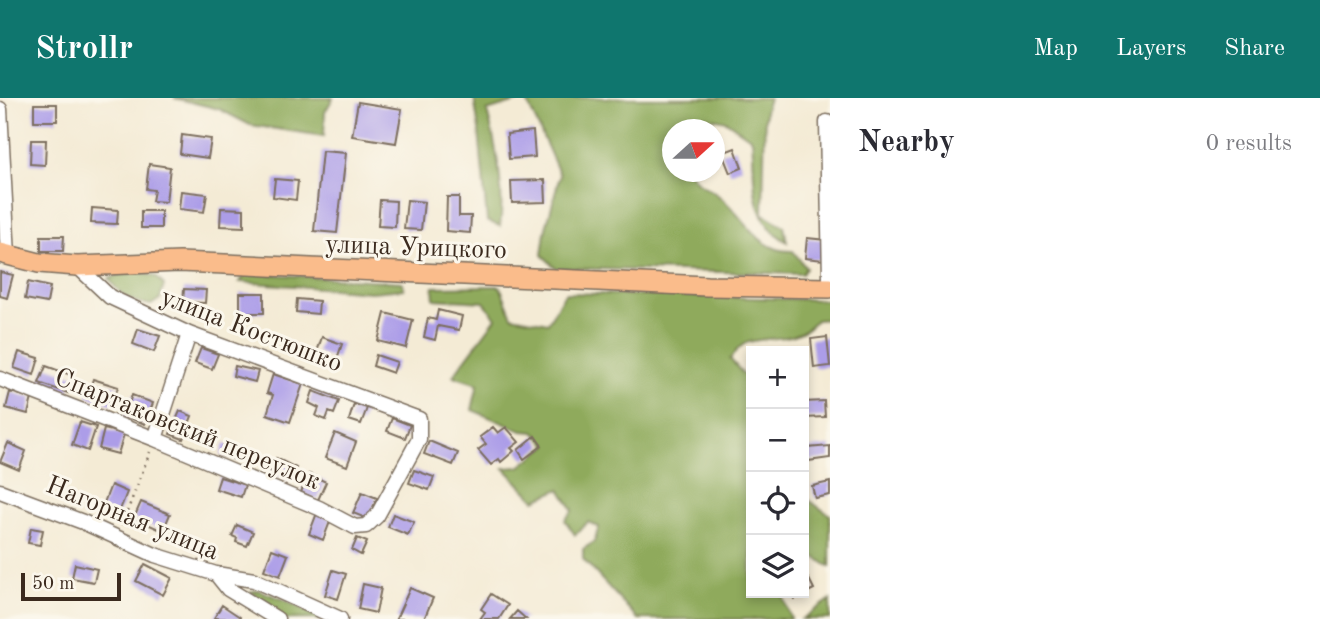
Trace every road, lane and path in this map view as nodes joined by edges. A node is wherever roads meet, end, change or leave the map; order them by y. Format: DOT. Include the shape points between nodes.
graph roads {
  1 [pos="0,109"];
  2 [pos="827,122"];
  3 [pos="4,255"];
  4 [pos="77,266"];
  5 [pos="830,278"];
  6 [pos="830,288"];
  7 [pos="189,334"];
  8 [pos="0,379"];
  9 [pos="155,439"];
  10 [pos="0,491"];
  11 [pos="355,527"];
  12 [pos="117,538"];
  13 [pos="216,574"];
  14 [pos="277,619"];
  15 [pos="340,619"];
  1 -- 3 [label="street"];
  2 -- 5 [label="street"];
  3 -- 4 [label="main road, улица Урицкого"];
  4 -- 6 [label="main road, улица Урицкого" via="180,262"];
  4 -- 7 [label="street, улица Костюшко" via="110,297"];
  7 -- 9 [label="street"];
  7 -- 11 [label="street, улица Костюшко" via="419,419 419,439 377,516 366,526"];
  8 -- 9 [label="street, Спартаковский переулок"];
  9 -- 11 [label="street, Спартаковский переулок"];
  9 -- 12 [label="path"];
  10 -- 12 [label="street, Нагорная улица"];
  12 -- 13 [label="street, Нагорная улица"];
  13 -- 14 [label="street, Нагорная улица" via="228,589"];
  13 -- 15 [label="street" via="254,580"];
}
